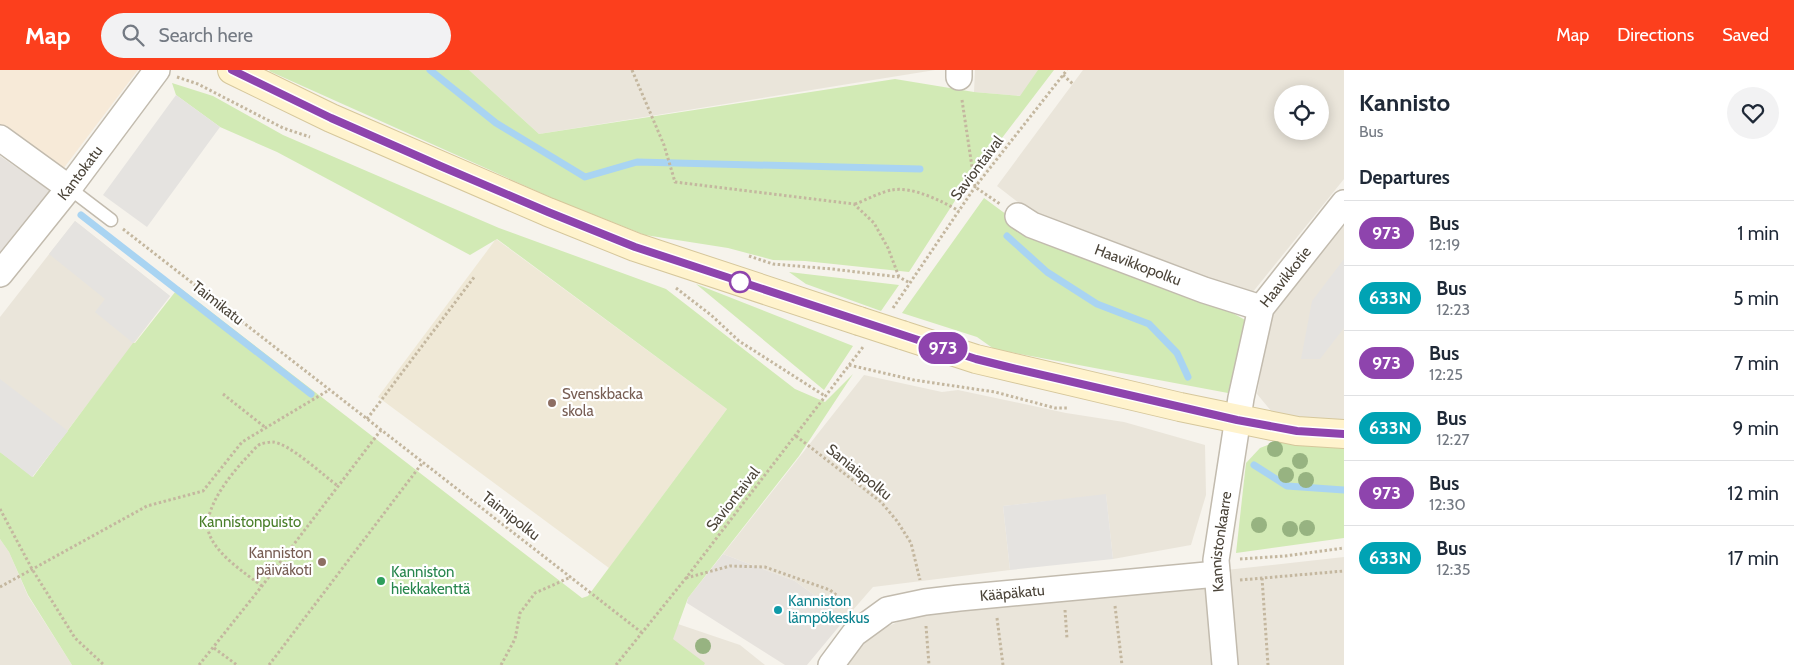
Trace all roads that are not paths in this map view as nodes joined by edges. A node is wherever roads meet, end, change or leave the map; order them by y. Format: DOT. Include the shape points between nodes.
graph roads {
  1 [pos="157,70"];
  2 [pos="232,70"];
  3 [pos="0,138"];
  4 [pos="69,188"];
  5 [pos="1344,203"];
  6 [pos="1018,216"];
  7 [pos="111,220"];
  8 [pos="0,274"];
  9 [pos="1261,308"];
  10 [pos="1237,420"];
  11 [pos="1344,434"];
  12 [pos="1217,579"];
  13 [pos="831,665"];
  14 [pos="1225,665"];
  1 -- 4 [label="street, Kantokatu"];
  2 -- 10 [label="street, bridge" via="331,118 548,212 862,333 902,335 976,359"];
  3 -- 4 [label="street"];
  4 -- 7 [label="lane"];
  4 -- 8 [label="street, Kantokatu"];
  5 -- 9 [label="street, Haavikkotie"];
  6 -- 9 [label="street, Haavikkopolku" via="1032,225 1204,290"];
  9 -- 10 [label="street, Haavikkotie"];
  10 -- 11 [label="street" via="1297,431"];
  10 -- 12 [label="street, Kannistonkaarre" via="1216,560"];
  12 -- 13 [label="street, Kääpäkatu" via="1114,583 925,602 887,610 854,634"];
  12 -- 14 [label="street, Kannistonkaarre"];
}
